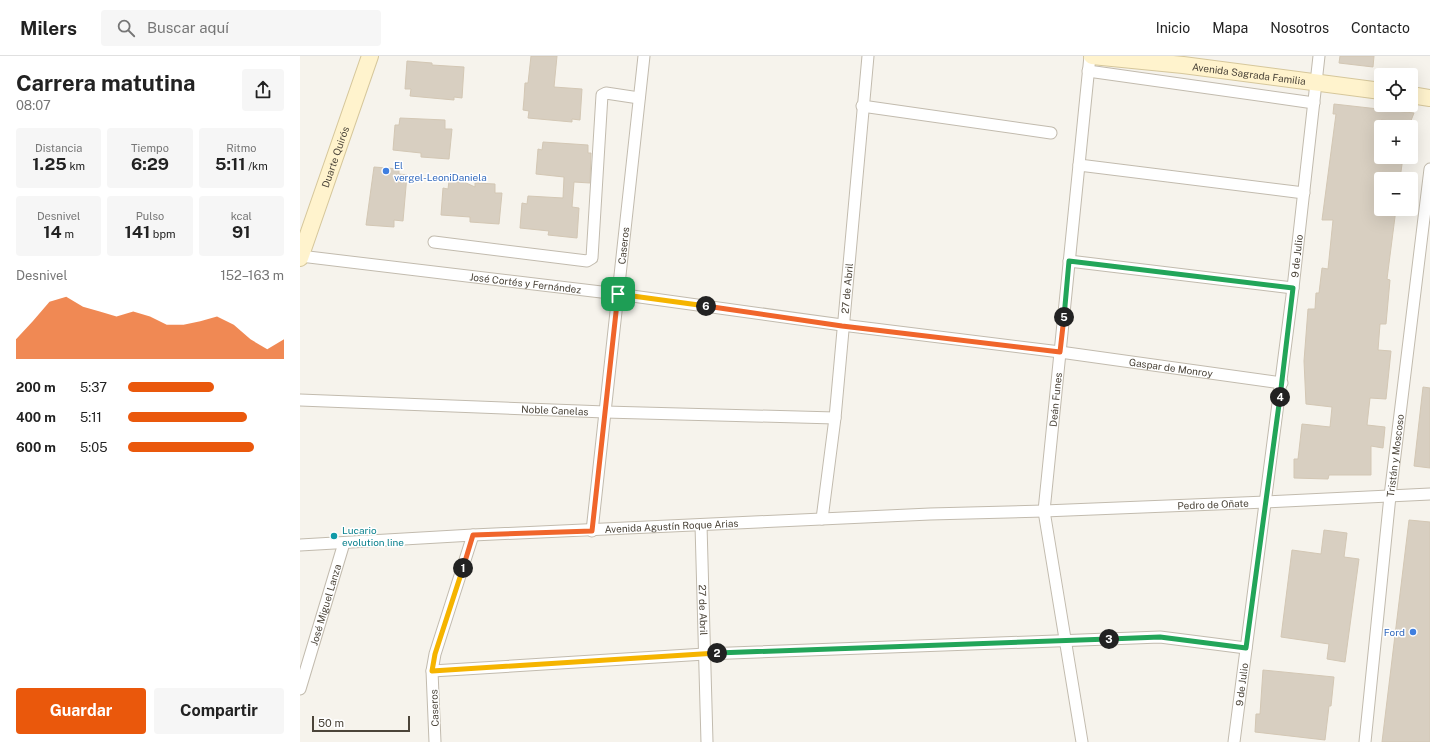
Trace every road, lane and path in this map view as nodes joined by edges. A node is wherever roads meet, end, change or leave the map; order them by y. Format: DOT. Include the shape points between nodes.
graph roads {
  1 [pos="370,56"];
  2 [pos="644,56"];
  3 [pos="868,56"];
  4 [pos="1319,56"];
  5 [pos="1090,61"];
  6 [pos="1317,83"];
  7 [pos="1374,90"];
  8 [pos="1418,96"];
  9 [pos="639,98"];
  10 [pos="1430,98"];
  11 [pos="1314,103"];
  12 [pos="862,106"];
  13 [pos="1051,132"];
  14 [pos="1079,165"];
  15 [pos="1430,169"];
  16 [pos="1304,193"];
  17 [pos="434,242"];
  18 [pos="300,257"];
  19 [pos="1069,261"];
  20 [pos="1293,288"];
  21 [pos="618,294"];
  22 [pos="842,326"];
  23 [pos="1060,352"];
  24 [pos="1282,383"];
  25 [pos="300,400"];
  26 [pos="605,412"];
  27 [pos="834,418"];
  28 [pos="1430,494"];
  29 [pos="1390,496"];
  30 [pos="1266,502"];
  31 [pos="1044,511"];
  32 [pos="822,519"];
  33 [pos="701,525"];
  34 [pos="592,531"];
  35 [pos="473,535"];
  36 [pos="344,543"];
  37 [pos="300,545"];
  38 [pos="1066,640"];
  39 [pos="1246,648"];
  40 [pos="705,654"];
  41 [pos="432,671"];
  42 [pos="300,690"];
  43 [pos="435,742"];
  44 [pos="707,742"];
  45 [pos="1082,742"];
  46 [pos="1234,742"];
  47 [pos="1365,742"];
  1 -- 18 [label="main road, Duarte Quirós"];
  2 -- 9 [label="street, Caseros"];
  3 -- 12 [label="street, 27 de Abril"];
  4 -- 6 [label="street, 9 de Julio"];
  5 -- 6 [label="main road, Avenida Sagrada Familia" via="1184,65"];
  5 -- 11 [label="street"];
  5 -- 14 [label="street, Deán Funes"];
  6 -- 7 [label="main road, Avenida Sagrada Familia"];
  6 -- 11 [label="street, 9 de Julio"];
  8 -- 10 [label="main road"];
  9 -- 17 [label="street" via="606,93 602,95 592,258 587,261"];
  9 -- 21 [label="street, Caseros"];
  11 -- 16 [label="street, 9 de Julio"];
  12 -- 13 [label="street"];
  12 -- 22 [label="street, 27 de Abril"];
  14 -- 16 [label="street"];
  14 -- 19 [label="street, Deán Funes"];
  15 -- 29 [label="street, Tristán y Moscoso"];
  16 -- 20 [label="street, 9 de Julio"];
  18 -- 21 [label="street, José Cortés y Fernández"];
  19 -- 20 [label="street"];
  19 -- 23 [label="street, Deán Funes"];
  20 -- 24 [label="street, 9 de Julio"];
  21 -- 22 [label="street, José Cortés y Fernández"];
  21 -- 26 [label="street, Caseros"];
  22 -- 23 [label="street, José Cortés y Fernández"];
  22 -- 27 [label="street, 27 de Abril"];
  23 -- 24 [label="street, Gaspar de Monroy"];
  23 -- 31 [label="street, Deán Funes"];
  24 -- 30 [label="street, 9 de Julio"];
  25 -- 26 [label="street, Noble Canelas"];
  26 -- 27 [label="street, Noble Canelas"];
  26 -- 34 [label="street, Caseros"];
  27 -- 32 [label="street, 27 de Abril"];
  28 -- 29 [label="street, Pedro de Oñate"];
  29 -- 30 [label="street, Pedro de Oñate"];
  29 -- 47 [label="street, Tristán y Moscoso"];
  30 -- 31 [label="street, Pedro de Oñate"];
  30 -- 39 [label="street, 9 de Julio"];
  31 -- 32 [label="street, Avenida Agustín Roque Arias"];
  31 -- 38 [label="street, Deán Funes"];
  32 -- 33 [label="street, Avenida Agustín Roque Arias"];
  33 -- 34 [label="street, Avenida Agustín Roque Arias"];
  33 -- 40 [label="street, 27 de Abril"];
  34 -- 35 [label="street, Avenida Agustín Roque Arias"];
  35 -- 36 [label="street, Avenida Agustín Roque Arias"];
  35 -- 41 [label="street, Caseros" via="435,654"];
  36 -- 37 [label="street, Avenida Agustín Roque Arias"];
  36 -- 42 [label="street, José Miguel Lanza"];
  38 -- 39 [label="street" via="1160,637"];
  38 -- 40 [label="street"];
  38 -- 45 [label="street, Deán Funes"];
  39 -- 46 [label="street, 9 de Julio"];
  40 -- 41 [label="street"];
  40 -- 44 [label="street, 27 de Abril"];
  41 -- 43 [label="street, Caseros"];
}
